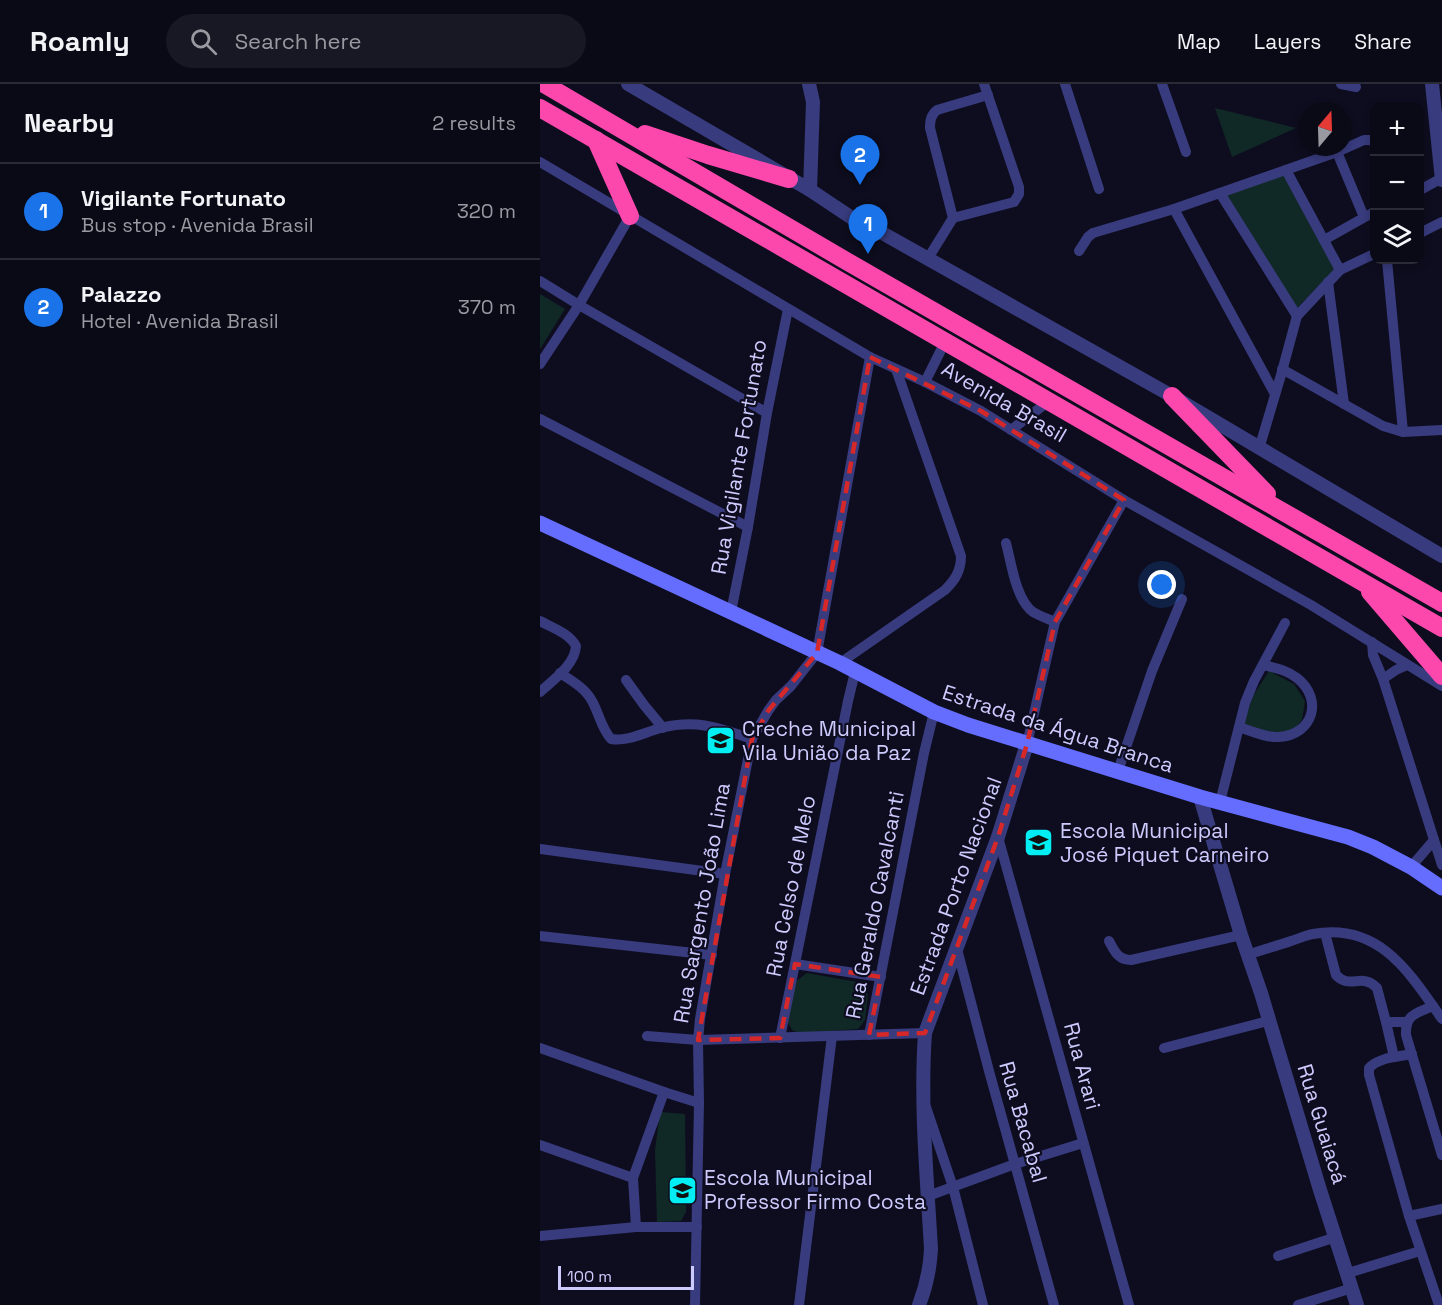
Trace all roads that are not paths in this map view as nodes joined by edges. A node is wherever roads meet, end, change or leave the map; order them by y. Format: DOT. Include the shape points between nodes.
graph roads {
  1 [pos="544,84"];
  2 [pos="628,84"];
  3 [pos="1065,84"];
  4 [pos="1162,84"];
  5 [pos="1341,84"];
  6 [pos="1432,84"];
  7 [pos="813,85"];
  8 [pos="1356,87"];
  9 [pos="986,89"];
  10 [pos="540,108"];
  11 [pos="596,114"];
  12 [pos="596,140"];
  13 [pos="1370,141"];
  14 [pos="1352,145"];
  15 [pos="1186,152"];
  16 [pos="811,154"];
  17 [pos="1326,156"];
  18 [pos="1339,156"];
  19 [pos="540,162"];
  20 [pos="1286,170"];
  21 [pos="789,179"];
  22 [pos="1442,179"];
  23 [pos="1424,188"];
  24 [pos="1100,189"];
  25 [pos="810,190"];
  26 [pos="1220,193"];
  27 [pos="1174,209"];
  28 [pos="1370,214"];
  29 [pos="630,216"];
  30 [pos="1364,217"];
  31 [pos="953,218"];
  32 [pos="1442,222"];
  33 [pos="1424,231"];
  34 [pos="1324,240"];
  35 [pos="1079,251"];
  36 [pos="1370,256"];
  37 [pos="927,260"];
  38 [pos="1387,264"];
  39 [pos="1340,270"];
  40 [pos="540,281"];
  41 [pos="1328,282"];
  42 [pos="579,305"];
  43 [pos="788,309"];
  44 [pos="1297,316"];
  45 [pos="945,342"];
  46 [pos="870,357"];
  47 [pos="540,364"];
  48 [pos="896,369"];
  49 [pos="1282,369"];
  50 [pos="925,381"];
  51 [pos="1275,394"];
  52 [pos="1172,396"];
  53 [pos="1049,401"];
  54 [pos="1344,404"];
  55 [pos="767,413"];
  56 [pos="540,419"];
  57 [pos="1011,430"];
  58 [pos="1442,430"];
  59 [pos="1403,432"];
  60 [pos="1259,448"];
  61 [pos="1124,500"];
  62 [pos="1283,511"];
  63 [pos="540,522"];
  64 [pos="748,527"];
  65 [pos="1006,543"];
  66 [pos="1442,556"];
  67 [pos="1360,582"];
  68 [pos="1182,599"];
  69 [pos="1442,603"];
  70 [pos="731,612"];
  71 [pos="540,621"];
  72 [pos="1055,622"];
  73 [pos="1285,623"];
  74 [pos="1442,628"];
  75 [pos="1372,642"];
  76 [pos="818,653"];
  77 [pos="840,663"];
  78 [pos="1263,665"];
  79 [pos="1407,665"];
  80 [pos="855,672"];
  81 [pos="560,673"];
  82 [pos="1442,676"];
  83 [pos="1383,679"];
  84 [pos="626,680"];
  85 [pos="1442,687"];
  86 [pos="541,689"];
  87 [pos="934,712"];
  88 [pos="1239,727"];
  89 [pos="663,728"];
  90 [pos="752,740"];
  91 [pos="1027,744"];
  92 [pos="1118,771"];
  93 [pos="1200,797"];
  94 [pos="1220,802"];
  95 [pos="999,837"];
  96 [pos="1434,840"];
  97 [pos="540,849"];
  98 [pos="1442,865"];
  99 [pos="1411,867"];
  100 [pos="725,874"];
  101 [pos="1442,888"];
  102 [pos="1325,933"];
  103 [pos="1241,935"];
  104 [pos="540,936"];
  105 [pos="1109,941"];
  106 [pos="957,949"];
  107 [pos="712,955"];
  108 [pos="1247,955"];
  109 [pos="795,964"];
  110 [pos="881,977"];
  111 [pos="1433,1006"];
  112 [pos="1442,1019"];
  113 [pos="1268,1021"];
  114 [pos="1386,1022"];
  115 [pos="1407,1022"];
  116 [pos="925,1033"];
  117 [pos="869,1035"];
  118 [pos="647,1036"];
  119 [pos="832,1036"];
  120 [pos="780,1038"];
  121 [pos="698,1040"];
  122 [pos="540,1048"];
  123 [pos="1164,1048"];
  124 [pos="1412,1054"];
  125 [pos="1394,1057"];
  126 [pos="664,1092"];
  127 [pos="922,1095"];
  128 [pos="699,1103"];
  129 [pos="1083,1143"];
  130 [pos="540,1145"];
  131 [pos="561,1153"];
  132 [pos="540,1155"];
  133 [pos="1442,1155"];
  134 [pos="1015,1164"];
  135 [pos="633,1178"];
  136 [pos="953,1187"];
  137 [pos="928,1196"];
  138 [pos="1442,1209"];
  139 [pos="1409,1216"];
  140 [pos="636,1227"];
  141 [pos="697,1227"];
  142 [pos="540,1236"];
  143 [pos="1336,1237"];
  144 [pos="1420,1251"];
  145 [pos="1278,1256"];
  146 [pos="1348,1273"];
  147 [pos="1352,1288"];
  148 [pos="695,1305"];
  149 [pos="799,1305"];
  150 [pos="919,1305"];
  151 [pos="982,1305"];
  152 [pos="1054,1305"];
  153 [pos="1129,1305"];
  154 [pos="1298,1305"];
  155 [pos="1358,1305"];
  156 [pos="1439,1305"];
  1 -- 11 [label="highway, Avenida Brasil"];
  2 -- 21 [label="street"];
  3 -- 24 [label="street"];
  4 -- 15 [label="street"];
  5 -- 8 [label="street"];
  6 -- 22 [label="street"];
  7 -- 16 [label="street"];
  9 -- 31 [label="street" via="937,110 930,121"];
  9 -- 31 [label="street" via="1019,194 1014,202"];
  10 -- 12 [label="highway, Avenida Brasil"];
  11 -- 21 [label="highway" via="648,135"];
  11 -- 62 [label="highway, Avenida Brasil"];
  12 -- 29 [label="highway"];
  12 -- 45 [label="highway, Avenida Brasil"];
  13 -- 14 [label="street"];
  16 -- 21 [label="street"];
  16 -- 25 [label="street"];
  17 -- 20 [label="street"];
  18 -- 30 [label="street"];
  19 -- 29 [label="street, Avenida Brasil"];
  20 -- 26 [label="street"];
  20 -- 34 [label="street"];
  21 -- 25 [label="street"];
  22 -- 23 [label="street"];
  25 -- 37 [label="street"];
  26 -- 27 [label="street"];
  26 -- 44 [label="street"];
  27 -- 35 [label="street" via="1093,233"];
  27 -- 51 [label="street"];
  28 -- 30 [label="street"];
  29 -- 42 [label="street"];
  29 -- 43 [label="street, Avenida Brasil"];
  30 -- 34 [label="street"];
  31 -- 37 [label="street"];
  32 -- 33 [label="street"];
  34 -- 39 [label="street"];
  36 -- 39 [label="street"];
  37 -- 52 [label="street"];
  38 -- 59 [label="street"];
  39 -- 41 [label="street"];
  40 -- 42 [label="street"];
  41 -- 44 [label="street"];
  41 -- 54 [label="street"];
  42 -- 47 [label="street"];
  42 -- 55 [label="street"];
  43 -- 46 [label="street, Avenida Brasil"];
  43 -- 55 [label="street, Rua Vigilante Fortunato"];
  44 -- 49 [label="street"];
  45 -- 50 [label="street"];
  45 -- 53 [label="highway, Avenida Brasil"];
  46 -- 48 [label="street, Avenida Brasil"];
  46 -- 76 [label="street"];
  48 -- 50 [label="street, Avenida Brasil"];
  48 -- 77 [label="street" via="961,556 961,566 945,590"];
  49 -- 51 [label="street"];
  49 -- 54 [label="street"];
  50 -- 57 [label="street, Avenida Brasil"];
  51 -- 60 [label="street"];
  52 -- 60 [label="street"];
  52 -- 62 [label="highway"];
  53 -- 57 [label="street"];
  53 -- 67 [label="highway, Avenida Brasil"];
  54 -- 59 [label="street" via="1383,426"];
  55 -- 64 [label="street, Rua Vigilante Fortunato"];
  56 -- 64 [label="street"];
  57 -- 61 [label="street, Avenida Brasil"];
  58 -- 59 [label="street"];
  60 -- 66 [label="street"];
  61 -- 72 [label="street, Estrada Porto Nacional"];
  61 -- 75 [label="street, Avenida Brasil"];
  62 -- 69 [label="highway, Avenida Brasil"];
  63 -- 70 [label="main road, Estrada da Água Branca"];
  64 -- 70 [label="street, Rua Vigilante Fortunato"];
  65 -- 72 [label="street" via="1025,603 1033,612"];
  67 -- 74 [label="highway, Avenida Brasil"];
  67 -- 82 [label="highway"];
  68 -- 92 [label="street" via="1152,670"];
  70 -- 76 [label="main road, Estrada da Água Branca"];
  71 -- 81 [label="street" via="564,633 576,646 572,659"];
  72 -- 91 [label="street, Estrada Porto Nacional"];
  73 -- 78 [label="street"];
  75 -- 79 [label="street, Avenida Brasil"];
  75 -- 83 [label="street"];
  76 -- 77 [label="main road, Estrada da Água Branca"];
  76 -- 90 [label="street, Rua Sargento João Lima" via="776,700"];
  77 -- 80 [label="main road, Estrada da Água Branca"];
  78 -- 88 [label="street" via="1245,703"];
  78 -- 88 [label="street" via="1287,671 1298,679 1308,689 1312,713 1300,731 1289,736 1276,738"];
  79 -- 83 [label="street"];
  79 -- 85 [label="street, Avenida Brasil"];
  80 -- 87 [label="main road, Estrada da Água Branca"];
  80 -- 109 [label="street, Rua Celso de Melo"];
  81 -- 86 [label="street"];
  81 -- 89 [label="street" via="586,691 611,739"];
  83 -- 96 [label="street"];
  84 -- 89 [label="street"];
  87 -- 91 [label="main road, Estrada da Água Branca"];
  87 -- 110 [label="street, Rua Geraldo Cavalcanti"];
  88 -- 94 [label="street"];
  89 -- 90 [label="street" via="702,724"];
  90 -- 100 [label="street, Rua Sargento João Lima"];
  91 -- 92 [label="main road, Estrada da Água Branca"];
  91 -- 95 [label="street, Estrada Porto Nacional"];
  92 -- 93 [label="main road, Estrada da Água Branca"];
  93 -- 94 [label="main road, Estrada da Água Branca"];
  93 -- 103 [label="street, Rua Guaiacá"];
  94 -- 99 [label="main road, Estrada da Água Branca" via="1348,837"];
  95 -- 106 [label="street, Estrada Porto Nacional"];
  95 -- 129 [label="street, Rua Arari"];
  96 -- 98 [label="street"];
  96 -- 99 [label="street"];
  97 -- 100 [label="street"];
  99 -- 101 [label="main road, Estrada da Água Branca"];
  100 -- 107 [label="street, Rua Sargento João Lima"];
  102 -- 108 [label="street"];
  102 -- 111 [label="street" via="1353,935 1386,950"];
  102 -- 114 [label="street" via="1336,975 1347,982 1364,980 1373,984"];
  103 -- 105 [label="street" via="1131,960 1117,956"];
  103 -- 108 [label="street, Rua Guaiacá"];
  104 -- 107 [label="street"];
  106 -- 116 [label="street, Estrada Porto Nacional"];
  106 -- 134 [label="street, Rua Bacabal"];
  107 -- 121 [label="street, Rua Sargento João Lima"];
  108 -- 113 [label="street, Rua Guaiacá"];
  109 -- 110 [label="street"];
  109 -- 120 [label="street, Rua Celso de Melo"];
  110 -- 117 [label="street, Rua Geraldo Cavalcanti"];
  111 -- 112 [label="street"];
  111 -- 115 [label="street"];
  113 -- 123 [label="street"];
  113 -- 143 [label="street, Rua Guaiacá"];
  114 -- 115 [label="street"];
  114 -- 125 [label="street"];
  115 -- 124 [label="street"];
  116 -- 117 [label="street"];
  116 -- 127 [label="street, Estrada Porto Nacional"];
  117 -- 119 [label="street"];
  118 -- 121 [label="street"];
  119 -- 120 [label="street"];
  119 -- 149 [label="street"];
  120 -- 121 [label="street"];
  121 -- 128 [label="street, Rua Sargento João Lima"];
  122 -- 126 [label="street"];
  124 -- 125 [label="street"];
  124 -- 133 [label="street"];
  125 -- 139 [label="street" via="1373,1064 1369,1068 1370,1081"];
  126 -- 128 [label="street"];
  126 -- 135 [label="street"];
  127 -- 136 [label="street"];
  127 -- 137 [label="street, Estrada Porto Nacional"];
  128 -- 141 [label="street, Rua Sargento João Lima"];
  129 -- 134 [label="street"];
  129 -- 153 [label="street, Rua Arari"];
  130 -- 131 [label="street"];
  131 -- 132 [label="street"];
  131 -- 135 [label="street"];
  134 -- 136 [label="street"];
  134 -- 152 [label="street, Rua Bacabal"];
  135 -- 140 [label="street"];
  136 -- 137 [label="street"];
  136 -- 151 [label="street"];
  137 -- 150 [label="street, Estrada Porto Nacional" via="930,1267"];
  138 -- 139 [label="street"];
  139 -- 144 [label="street"];
  140 -- 141 [label="street"];
  140 -- 142 [label="street"];
  141 -- 148 [label="street, Rua Sargento João Lima"];
  143 -- 145 [label="street"];
  143 -- 146 [label="street, Rua Guaiacá"];
  144 -- 146 [label="street"];
  144 -- 156 [label="street"];
  146 -- 147 [label="street, Rua Guaiacá"];
  147 -- 154 [label="street"];
  147 -- 155 [label="street, Rua Guaiacá"];
}
